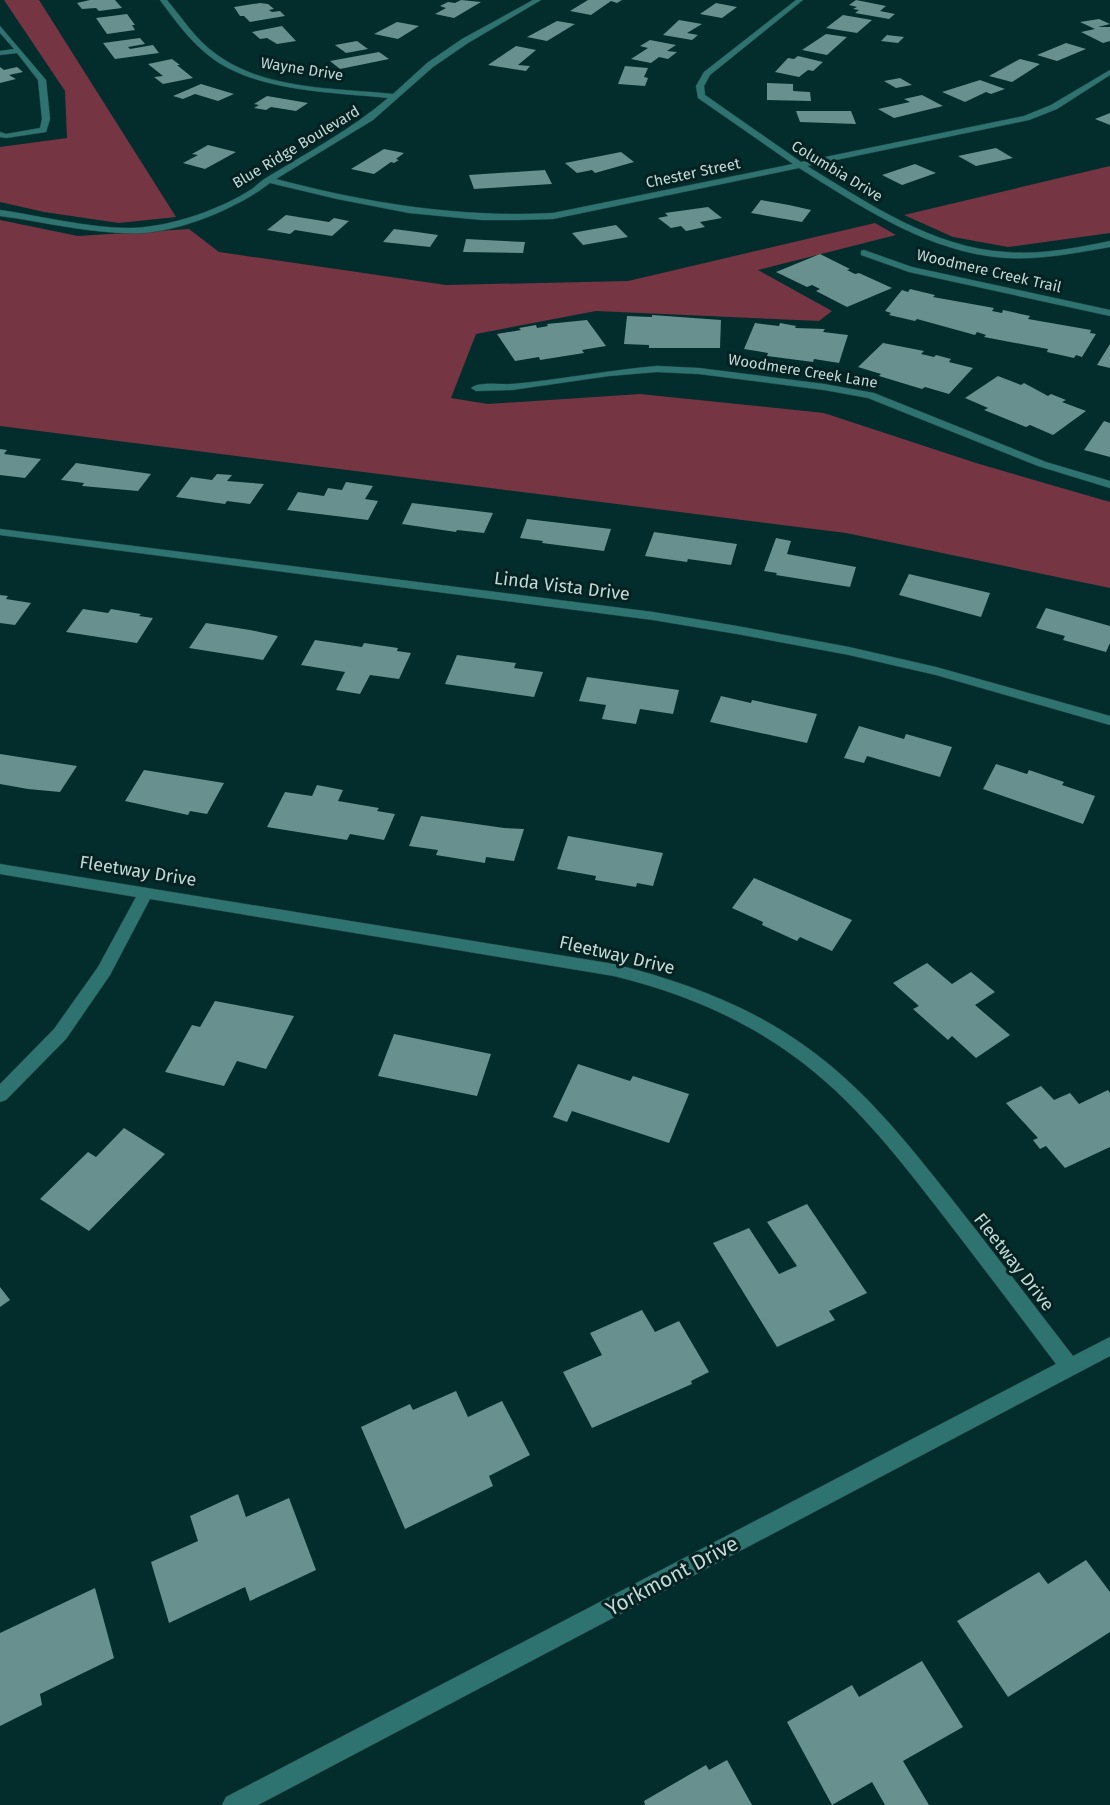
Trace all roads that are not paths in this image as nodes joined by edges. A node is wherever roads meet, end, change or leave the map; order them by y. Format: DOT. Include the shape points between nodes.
graph roads {
  1 [pos="163,0"];
  2 [pos="538,0"];
  3 [pos="800,0"];
  4 [pos="0,28"];
  5 [pos="19,51"];
  6 [pos="0,53"];
  7 [pos="1110,72"];
  8 [pos="394,96"];
  9 [pos="0,134"];
  10 [pos="800,165"];
  11 [pos="268,180"];
  12 [pos="0,213"];
  13 [pos="1110,244"];
  14 [pos="864,252"];
  15 [pos="1110,314"];
  16 [pos="476,388"];
  17 [pos="1110,485"];
  18 [pos="0,532"];
  19 [pos="1110,722"];
  20 [pos="0,869"];
  21 [pos="146,892"];
  22 [pos="0,1095"];
  23 [pos="1110,1346"];
  24 [pos="1070,1367"];
  25 [pos="234,1805"];
  1 -- 8 [label="street, Wayne Drive" via="212,56 236,71 272,81"];
  2 -- 8 [label="street, Blue Ridge Boulevard" via="465,41"];
  3 -- 10 [label="street, Columbia Drive" via="706,74 700,86 702,96 732,120"];
  4 -- 5 [label="street"];
  5 -- 6 [label="street"];
  5 -- 9 [label="street" via="42,80 46,119 43,130"];
  7 -- 10 [label="street, Chester Street" via="1054,107 1026,118"];
  8 -- 11 [label="street, Blue Ridge Boulevard" via="370,118"];
  10 -- 11 [label="street, Chester Street" via="553,216 514,219 470,218 320,194"];
  10 -- 13 [label="street, Columbia Drive" via="884,215 951,246 993,254 1027,255"];
  11 -- 12 [label="street, Blue Ridge Boulevard" via="213,211 173,225 143,230 109,230"];
  14 -- 15 [label="street, Woodmere Creek Trail" via="909,269"];
  16 -- 17 [label="street, Woodmere Creek Lane" via="657,369 824,387 870,395 1042,464"];
  18 -- 19 [label="street, Linda Vista Drive" via="729,628 890,660 1037,698"];
  20 -- 21 [label="street, Fleetway Drive"];
  21 -- 22 [label="street" via="104,971 60,1034"];
  21 -- 24 [label="street, Fleetway Drive" via="614,970 650,978 727,1007 806,1056 851,1093 898,1144"];
  23 -- 24 [label="street, Yorkmont Drive"];
  24 -- 25 [label="street, Yorkmont Drive"];
}
